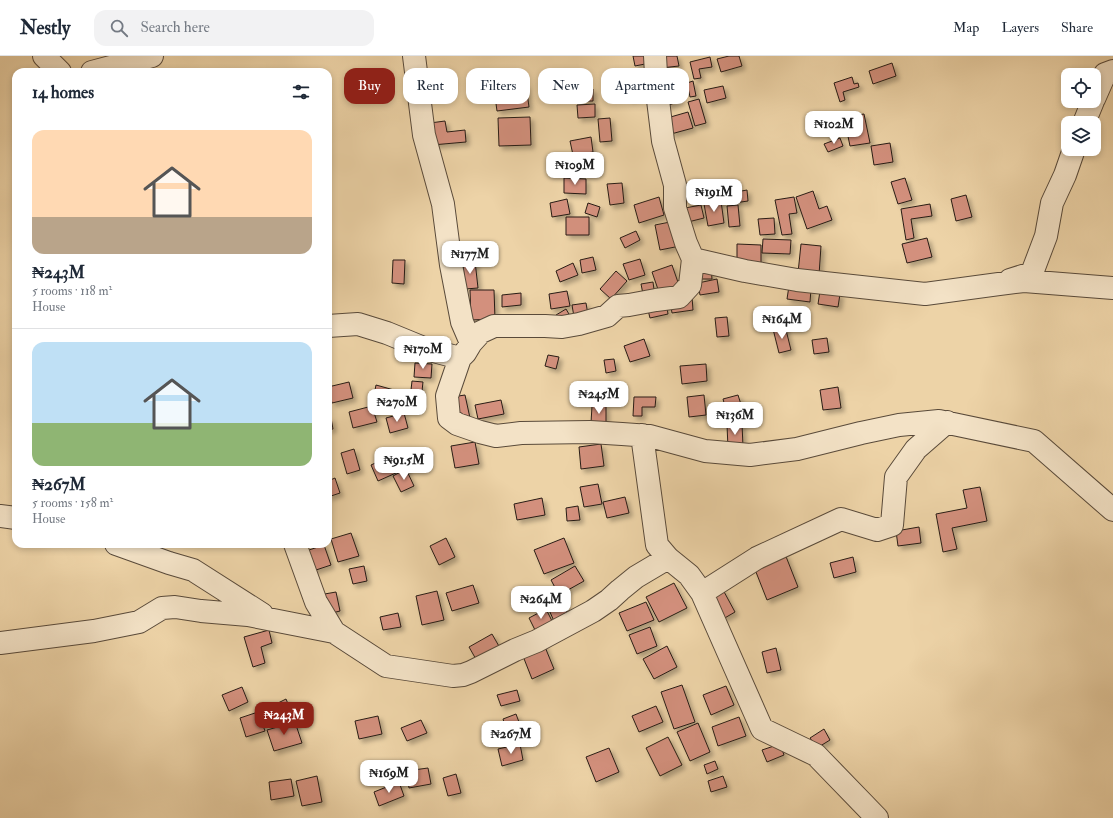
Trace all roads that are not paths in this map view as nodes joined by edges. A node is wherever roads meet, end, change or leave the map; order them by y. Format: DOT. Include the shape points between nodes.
graph roads {
  1 [pos="44,56"];
  2 [pos="152,56"];
  3 [pos="414,56"];
  4 [pos="655,56"];
  5 [pos="56,68"];
  6 [pos="107,68"];
  7 [pos="1113,71"];
  8 [pos="1101,83"];
  9 [pos="1072,156"];
  10 [pos="694,259"];
  11 [pos="999,284"];
  12 [pos="1113,288"];
  13 [pos="332,326"];
  14 [pos="466,350"];
  15 [pos="947,422"];
  16 [pos="642,436"];
  17 [pos="1113,510"];
  18 [pos="0,516"];
  19 [pos="12,518"];
  20 [pos="127,548"];
  21 [pos="296,548"];
  22 [pos="668,558"];
  23 [pos="702,593"];
  24 [pos="272,620"];
  25 [pos="334,632"];
  26 [pos="0,643"];
  27 [pos="877,818"];
  1 -- 5 [label="street"];
  2 -- 6 [label="street"];
  3 -- 14 [label="street" via="424,135 442,204"];
  4 -- 10 [label="street" via="663,141 675,186 675,208"];
  7 -- 8 [label="street" via="1105,74"];
  9 -- 11 [label="street" via="1052,203 1046,236 1032,273"];
  10 -- 11 [label="street" via="797,280 925,294"];
  10 -- 14 [label="street" via="690,285 679,297 618,306 607,316 562,327 494,326 480,332"];
  11 -- 12 [label="street" via="1024,281"];
  13 -- 14 [label="street" via="358,324 426,349"];
  14 -- 16 [label="street" via="447,396 448,418 457,424 496,436 590,432"];
  15 -- 16 [label="street" via="909,423 797,450 750,455 705,451"];
  15 -- 17 [label="street" via="1034,441"];
  15 -- 23 [label="street" via="916,449 896,477 892,525 877,530 841,519 758,558"];
  16 -- 22 [label="street" via="657,545"];
  18 -- 19 [label="street"];
  20 -- 24 [label="street" via="193,570"];
  21 -- 25 [label="street" via="316,602"];
  22 -- 23 [label="street" via="689,575"];
  22 -- 25 [label="street" via="636,577 593,610 537,641 463,675 453,676 386,666"];
  23 -- 27 [label="street" via="762,729 816,755"];
  24 -- 25 [label="street"];
  24 -- 26 [label="street" via="175,607 162,608 138,622 94,631"];
}
